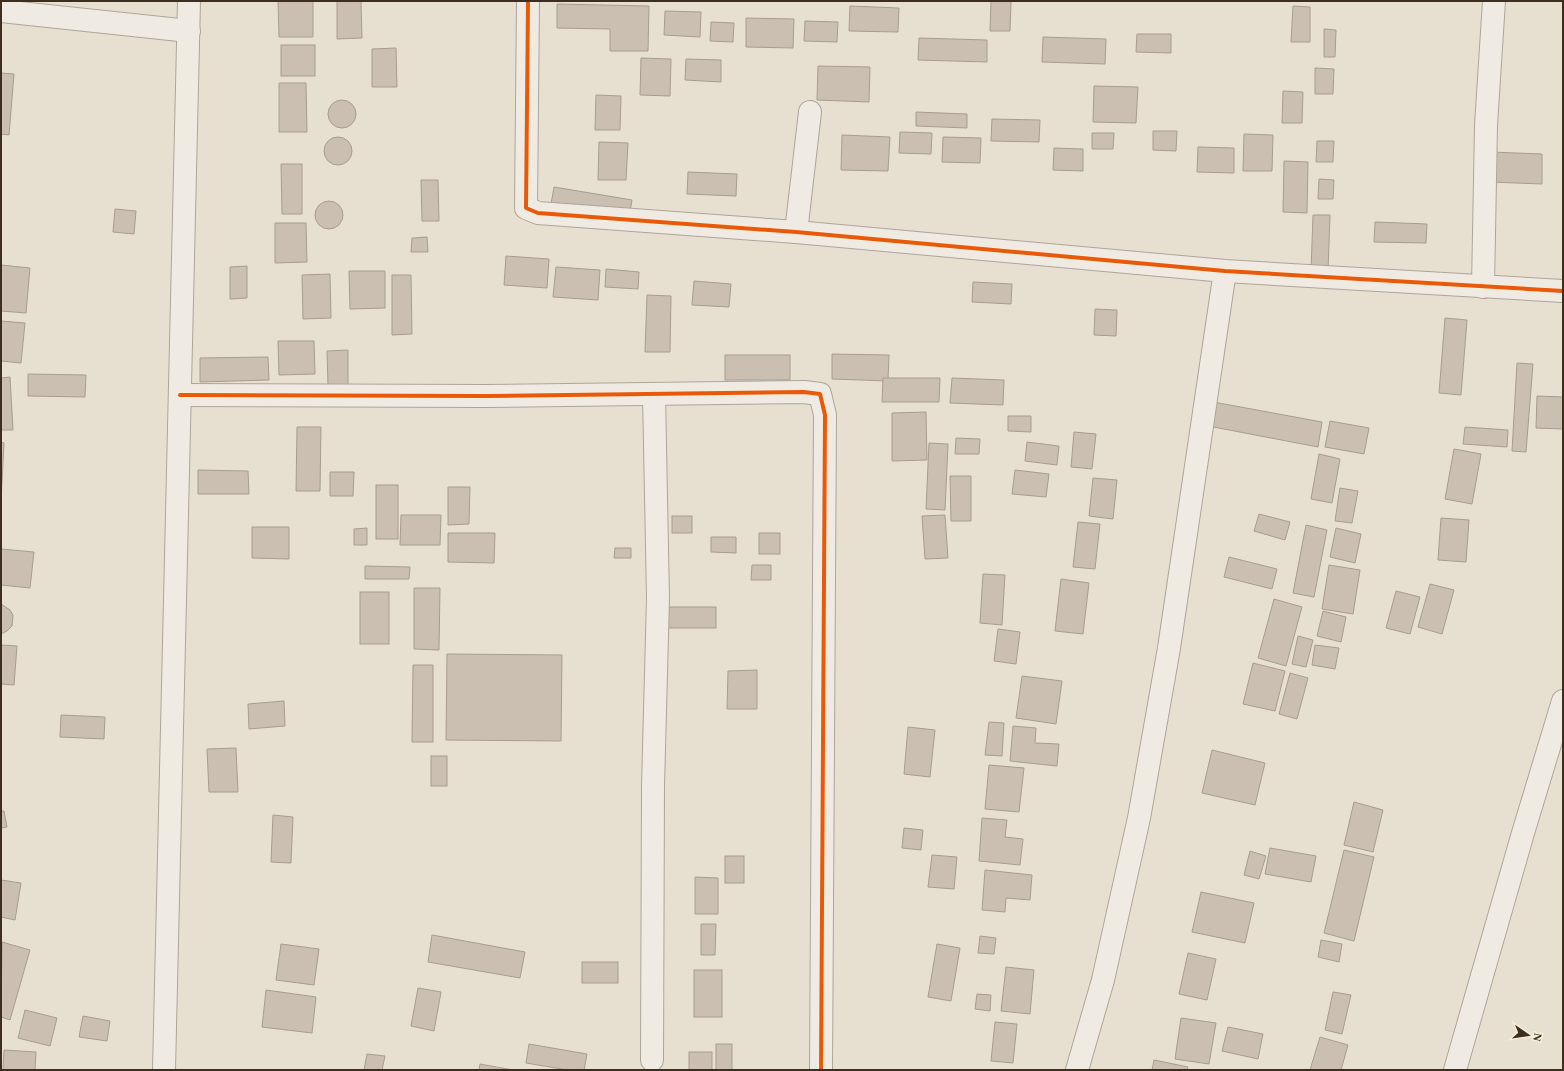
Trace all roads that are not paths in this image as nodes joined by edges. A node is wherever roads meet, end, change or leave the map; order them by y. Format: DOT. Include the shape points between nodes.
graph roads {
  1 [pos="189,1"];
  2 [pos="528,1"];
  3 [pos="1494,1"];
  4 [pos="1,11"];
  5 [pos="189,31"];
  6 [pos="810,112"];
  7 [pos="796,232"];
  8 [pos="1225,271"];
  9 [pos="1483,287"];
  10 [pos="1563,291"];
  11 [pos="654,394"];
  12 [pos="180,395"];
  13 [pos="1563,701"];
  14 [pos="652,1060"];
  15 [pos="164,1070"];
  16 [pos="821,1070"];
  17 [pos="1077,1070"];
  18 [pos="1455,1070"];
  1 -- 5 [label="street"];
  2 -- 7 [label="street" via="526,208 538,213"];
  3 -- 9 [label="street" via="1486,125"];
  4 -- 5 [label="street"];
  5 -- 12 [label="street"];
  6 -- 7 [label="street"];
  7 -- 8 [label="street"];
  8 -- 9 [label="street"];
  8 -- 17 [label="street" via="1169,648 1139,818 1103,980"];
  9 -- 10 [label="street"];
  11 -- 12 [label="street"];
  11 -- 14 [label="street" via="658,598 653,786"];
  11 -- 16 [label="street" via="820,394 825,415"];
  12 -- 15 [label="street"];
  13 -- 18 [label="street"];
}
